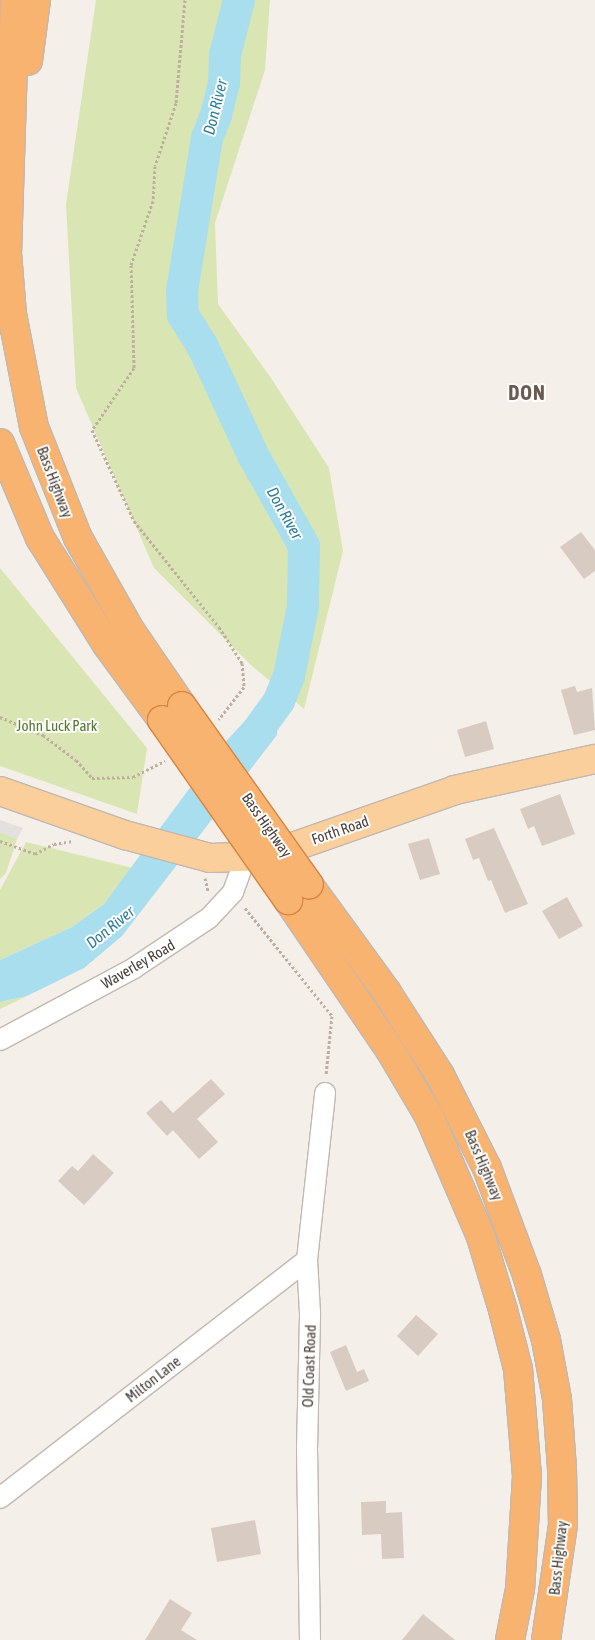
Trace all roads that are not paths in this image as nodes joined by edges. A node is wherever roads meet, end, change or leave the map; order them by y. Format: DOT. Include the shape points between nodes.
graph roads {
  1 [pos="14,0"];
  2 [pos="36,0"];
  3 [pos="8,221"];
  4 [pos="0,443"];
  5 [pos="172,713"];
  6 [pos="595,759"];
  7 [pos="0,791"];
  8 [pos="241,857"];
  9 [pos="298,893"];
  10 [pos="0,1040"];
  11 [pos="325,1093"];
  12 [pos="307,1260"];
  13 [pos="0,1498"];
  14 [pos="310,1640"];
  15 [pos="510,1640"];
  16 [pos="546,1640"];
  1 -- 3 [label="highway, Bass Highway"];
  2 -- 3 [label="highway"];
  3 -- 5 [label="highway, Bass Highway" via="12,314 28,400 45,460 78,538"];
  4 -- 5 [label="highway, Bass Highway" via="45,547 102,637"];
  5 -- 9 [label="highway, Bass Highway, bridge"];
  6 -- 8 [label="main road, Forth Road" via="455,790 267,856"];
  7 -- 8 [label="main road, Forth Road" via="125,835 210,858"];
  8 -- 10 [label="street, Waverley Road" via="242,867 232,892 210,918 134,968"];
  9 -- 15 [label="highway, Bass Highway" via="429,1116 481,1236 503,1310 518,1369 527,1476 520,1589"];
  9 -- 16 [label="highway, Bass Highway" via="386,991 440,1075 487,1168 527,1275 546,1340 557,1400 562,1468 563,1525"];
  11 -- 12 [label="street, Old Coast Road"];
  12 -- 13 [label="street, Milton Lane"];
  12 -- 14 [label="street, Old Coast Road" via="310,1313 306,1449"];
}
